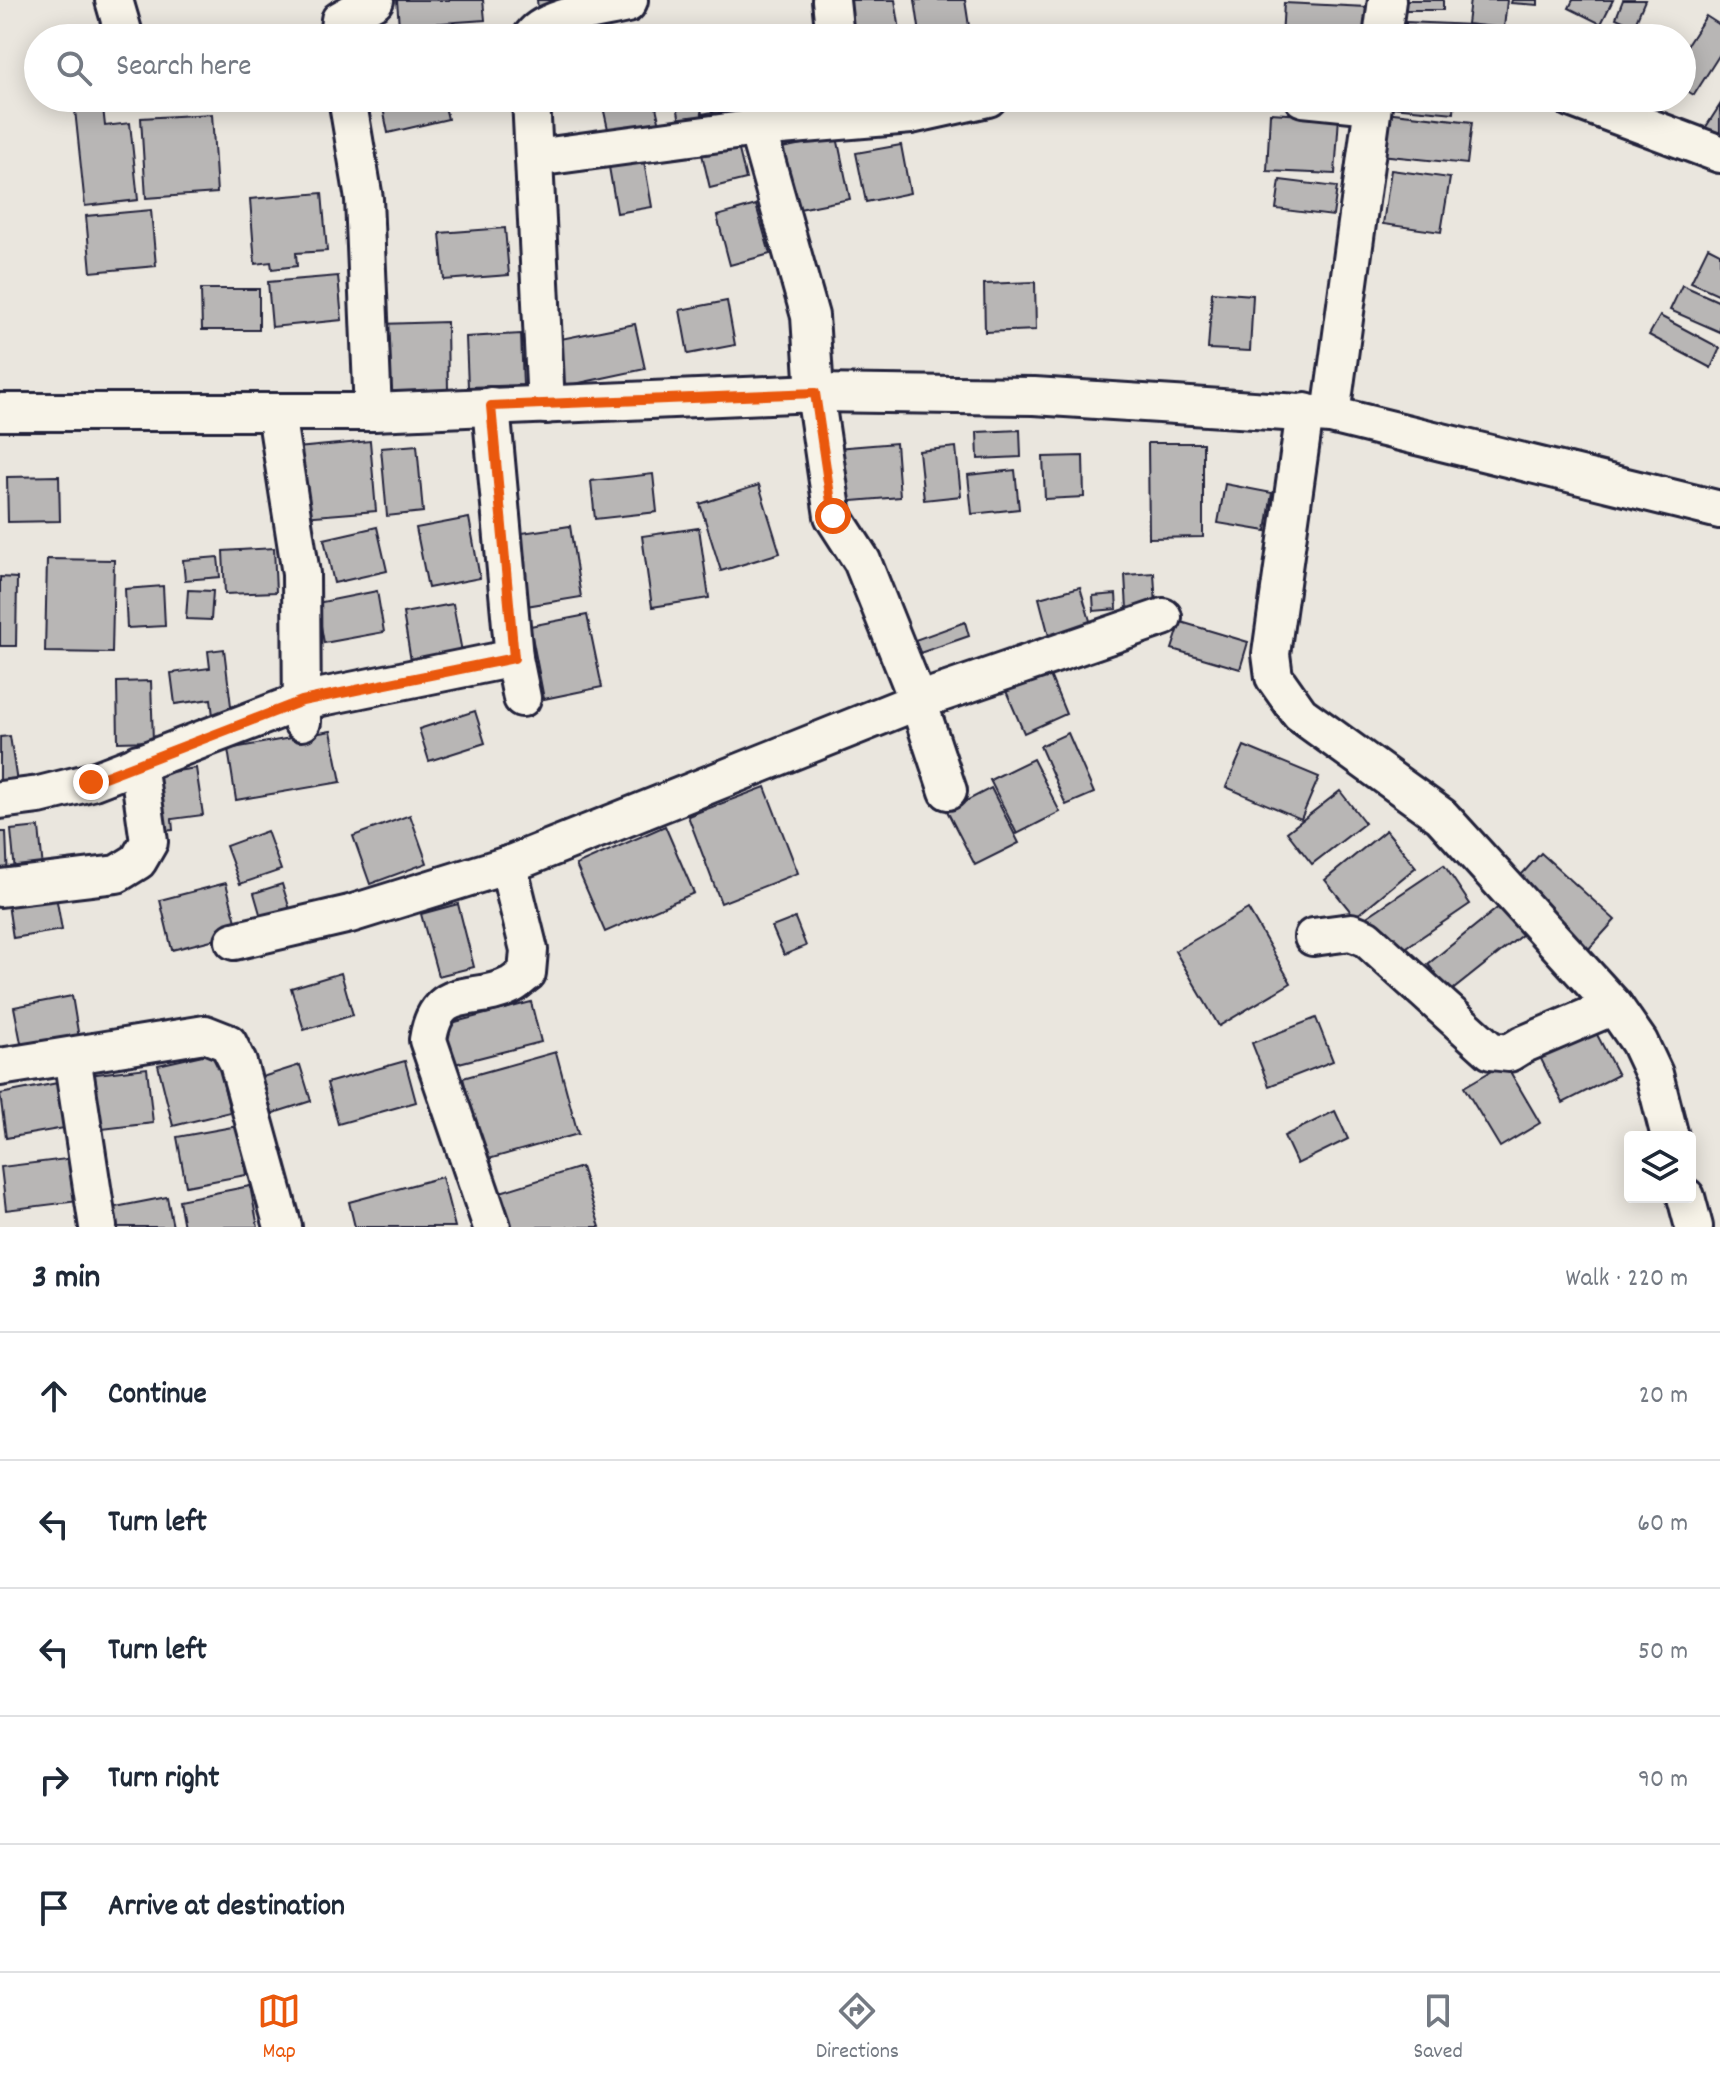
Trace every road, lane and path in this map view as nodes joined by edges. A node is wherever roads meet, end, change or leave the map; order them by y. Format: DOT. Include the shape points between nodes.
graph roads {
  1 [pos="114,0"];
  2 [pos="375,0"];
  3 [pos="629,0"];
  4 [pos="831,0"];
  5 [pos="1387,0"];
  6 [pos="121,24"];
  7 [pos="340,24"];
  8 [pos="545,24"];
  9 [pos="834,24"];
  10 [pos="1384,24"];
  11 [pos="349,112"];
  12 [pos="532,112"];
  13 [pos="829,112"];
  14 [pos="877,112"];
  15 [pos="925,112"];
  16 [pos="1371,112"];
  17 [pos="1608,112"];
  18 [pos="757,128"];
  19 [pos="1720,154"];
  20 [pos="535,158"];
  21 [pos="815,393"];
  22 [pos="546,405"];
  23 [pos="491,406"];
  24 [pos="0,412"];
  25 [pos="373,412"];
  26 [pos="276,413"];
  27 [pos="1318,414"];
  28 [pos="1720,510"];
  29 [pos="1163,617"];
  30 [pos="514,658"];
  31 [pos="522,698"];
  32 [pos="918,701"];
  33 [pos="302,712"];
  34 [pos="138,763"];
  35 [pos="948,791"];
  36 [pos="0,800"];
  37 [pos="508,865"];
  38 [pos="0,888"];
  39 [pos="1313,937"];
  40 [pos="234,941"];
  41 [pos="1614,1006"];
  42 [pos="72,1056"];
  43 [pos="0,1067"];
  44 [pos="1668,1131"];
  45 [pos="1688,1203"];
  46 [pos="98,1227"];
  47 [pos="283,1227"];
  48 [pos="492,1227"];
  49 [pos="1694,1227"];
  1 -- 6 [label="street"];
  2 -- 7 [label="street"];
  3 -- 8 [label="street"];
  4 -- 9 [label="street"];
  5 -- 10 [label="street"];
  11 -- 25 [label="street" via="364,199"];
  12 -- 20 [label="street"];
  13 -- 18 [label="street"];
  14 -- 15 [label="street"];
  16 -- 27 [label="street"];
  17 -- 19 [label="street"];
  18 -- 20 [label="street"];
  18 -- 21 [label="street" via="810,316"];
  20 -- 22 [label="street"];
  21 -- 22 [label="street"];
  21 -- 27 [label="street" via="1034,396"];
  21 -- 32 [label="street" via="833,516 862,561"];
  22 -- 23 [label="street"];
  23 -- 25 [label="street"];
  23 -- 30 [label="street"];
  24 -- 26 [label="street"];
  25 -- 26 [label="street"];
  26 -- 33 [label="street" via="301,574"];
  27 -- 28 [label="street"];
  27 -- 41 [label="street" via="1271,654 1274,677 1300,714 1441,816"];
  29 -- 32 [label="street"];
  30 -- 31 [label="street"];
  30 -- 33 [label="street"];
  32 -- 35 [label="street"];
  32 -- 37 [label="street"];
  33 -- 34 [label="street"];
  34 -- 36 [label="street" via="91,782"];
  34 -- 38 [label="street" via="149,842 138,861 117,874"];
  37 -- 40 [label="street" via="350,914"];
  37 -- 48 [label="street" via="529,950 527,973 510,986 449,1000 431,1018 428,1040"];
  39 -- 41 [label="street" via="1351,932 1366,938 1491,1051 1509,1053"];
  41 -- 44 [label="street" via="1654,1074"];
  42 -- 43 [label="street"];
  42 -- 46 [label="street"];
  42 -- 47 [label="street" via="205,1034 228,1043"];
  45 -- 49 [label="street"];
}
